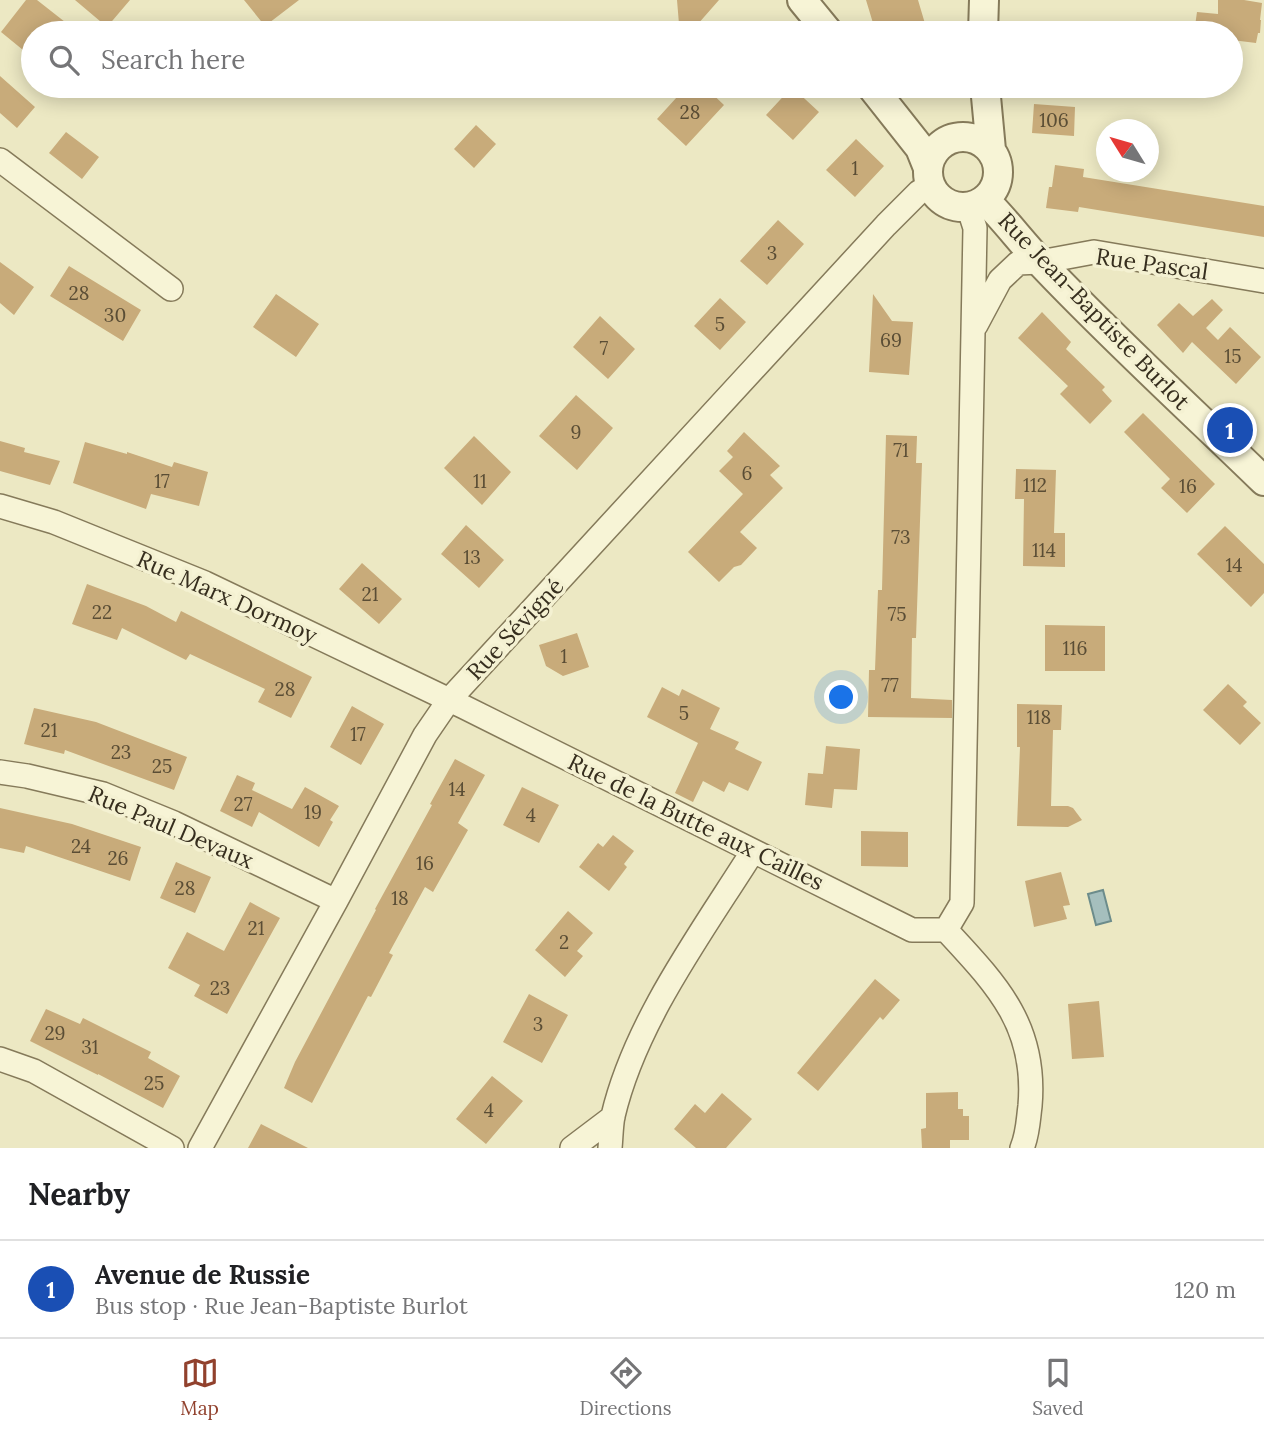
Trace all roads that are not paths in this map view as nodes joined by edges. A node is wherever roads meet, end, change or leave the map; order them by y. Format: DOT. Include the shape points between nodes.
graph roads {
  1 [pos="802,0"];
  2 [pos="984,0"];
  3 [pos="819,21"];
  4 [pos="983,21"];
  5 [pos="881,98"];
  6 [pos="973,98"];
  7 [pos="986,98"];
  8 [pos="900,121"];
  9 [pos="954,139"];
  10 [pos="990,150"];
  11 [pos="0,160"];
  12 [pos="930,177"];
  13 [pos="976,203"];
  14 [pos="1040,262"];
  15 [pos="1264,281"];
  16 [pos="171,289"];
  17 [pos="973,331"];
  18 [pos="1264,481"];
  19 [pos="0,506"];
  20 [pos="450,700"];
  21 [pos="0,772"];
  22 [pos="753,851"];
  23 [pos="336,901"];
  24 [pos="946,930"];
  25 [pos="0,1059"];
  26 [pos="612,1117"];
  27 [pos="172,1148"];
  28 [pos="200,1148"];
  29 [pos="572,1148"];
  30 [pos="610,1148"];
  31 [pos="1022,1148"];
  1 -- 3 [label="street"];
  2 -- 4 [label="street"];
  5 -- 8 [label="street"];
  6 -- 9 [label="street" via="966,127"];
  7 -- 10 [label="street"];
  8 -- 9 [label="street"];
  8 -- 12 [label="street" via="920,148"];
  9 -- 10 [label="street" via="976,140"];
  9 -- 12 [label="street" via="935,151"];
  10 -- 13 [label="street" via="998,167 996,185"];
  11 -- 16 [label="street"];
  12 -- 13 [label="street" via="942,200 959,207"];
  12 -- 20 [label="street, Rue Sévigné"];
  13 -- 14 [label="street, Rue Jean-Baptiste Burlot" via="1001,216"];
  13 -- 17 [label="street"];
  14 -- 15 [label="street, Rue Pascal" via="1094,252"];
  14 -- 17 [label="street, Rue Pascal" via="1018,262 1000,280"];
  14 -- 18 [label="street, Rue Jean-Baptiste Burlot"];
  17 -- 24 [label="street" via="962,903"];
  19 -- 20 [label="street, Rue Marx Dormoy" via="54,522 205,583"];
  20 -- 22 [label="street, Rue de la Butte aux Cailles"];
  20 -- 23 [label="street, Rue Sévigné" via="425,735"];
  21 -- 23 [label="street, Rue Paul Devaux" via="103,794"];
  22 -- 24 [label="street, Rue de la Butte aux Cailles" via="912,930"];
  22 -- 26 [label="street" via="635,1047"];
  23 -- 28 [label="street, Rue Sévigné"];
  24 -- 31 [label="street" via="986,973 1024,1037 1032,1081"];
  25 -- 27 [label="street" via="34,1071"];
  26 -- 29 [label="street"];
  26 -- 30 [label="street"];
}
